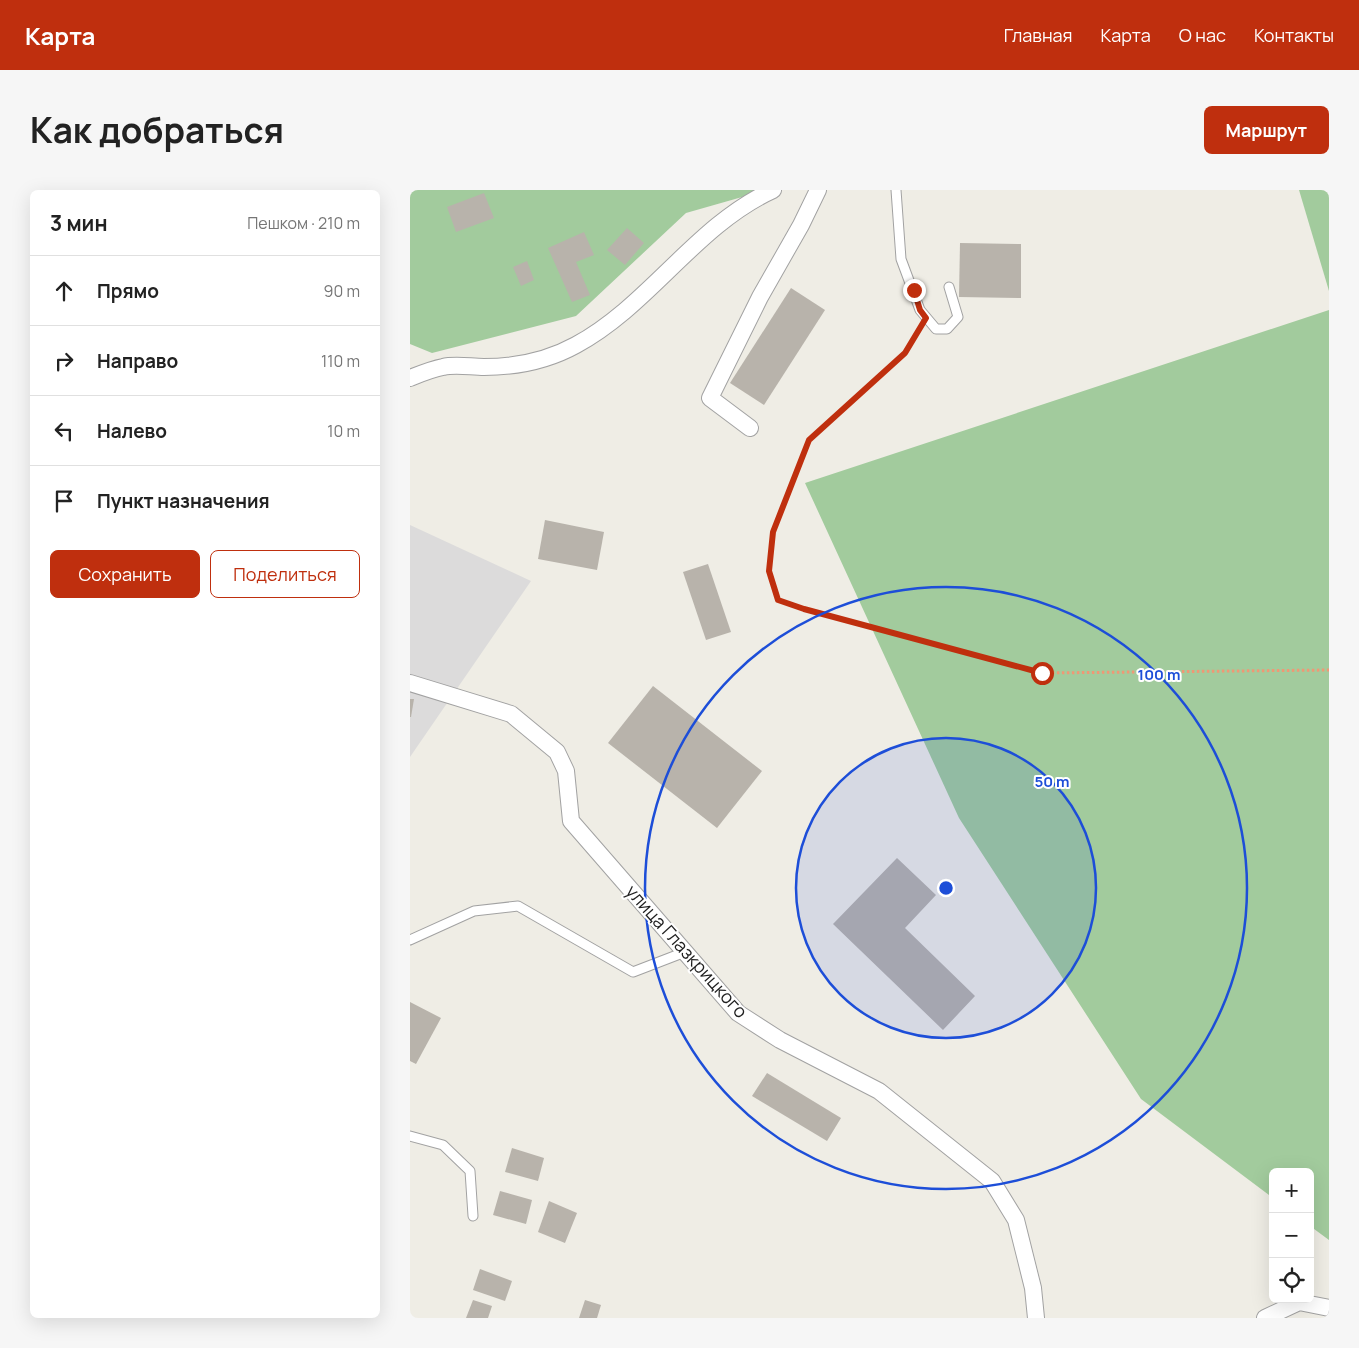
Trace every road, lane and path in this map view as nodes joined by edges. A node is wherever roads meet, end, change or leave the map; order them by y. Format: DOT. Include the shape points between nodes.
graph roads {
  1 [pos="773,190"];
  2 [pos="818,190"];
  3 [pos="896,190"];
  4 [pos="949,287"];
  5 [pos="926,318"];
  6 [pos="410,378"];
  7 [pos="750,428"];
  8 [pos="1329,670"];
  9 [pos="410,683"];
  10 [pos="410,940"];
  11 [pos="685,952"];
  12 [pos="410,1136"];
  13 [pos="473,1216"];
  14 [pos="1329,1308"];
  15 [pos="1036,1318"];
  16 [pos="1265,1318"];
  1 -- 6 [label="street" via="726,219 615,320 576,345 540,362 500,367 443,366"];
  2 -- 7 [label="street" via="710,398"];
  3 -- 5 [label="lane" via="901,259"];
  4 -- 5 [label="lane" via="958,316 947,329 936,329"];
  5 -- 8 [label="path" via="905,353 809,440 773,532 769,571 778,600 1042,673"];
  9 -- 11 [label="street, улица Глазкрицкого" via="511,714 557,752 566,772 571,821"];
  10 -- 11 [label="lane" via="474,912 518,906 633,972"];
  11 -- 15 [label="street, улица Глазкрицкого" via="738,1012 780,1040 879,1091 992,1181 1016,1220 1033,1288"];
  12 -- 13 [label="lane" via="443,1145 470,1171"];
  14 -- 16 [label="street" via="1299,1302"];
}
